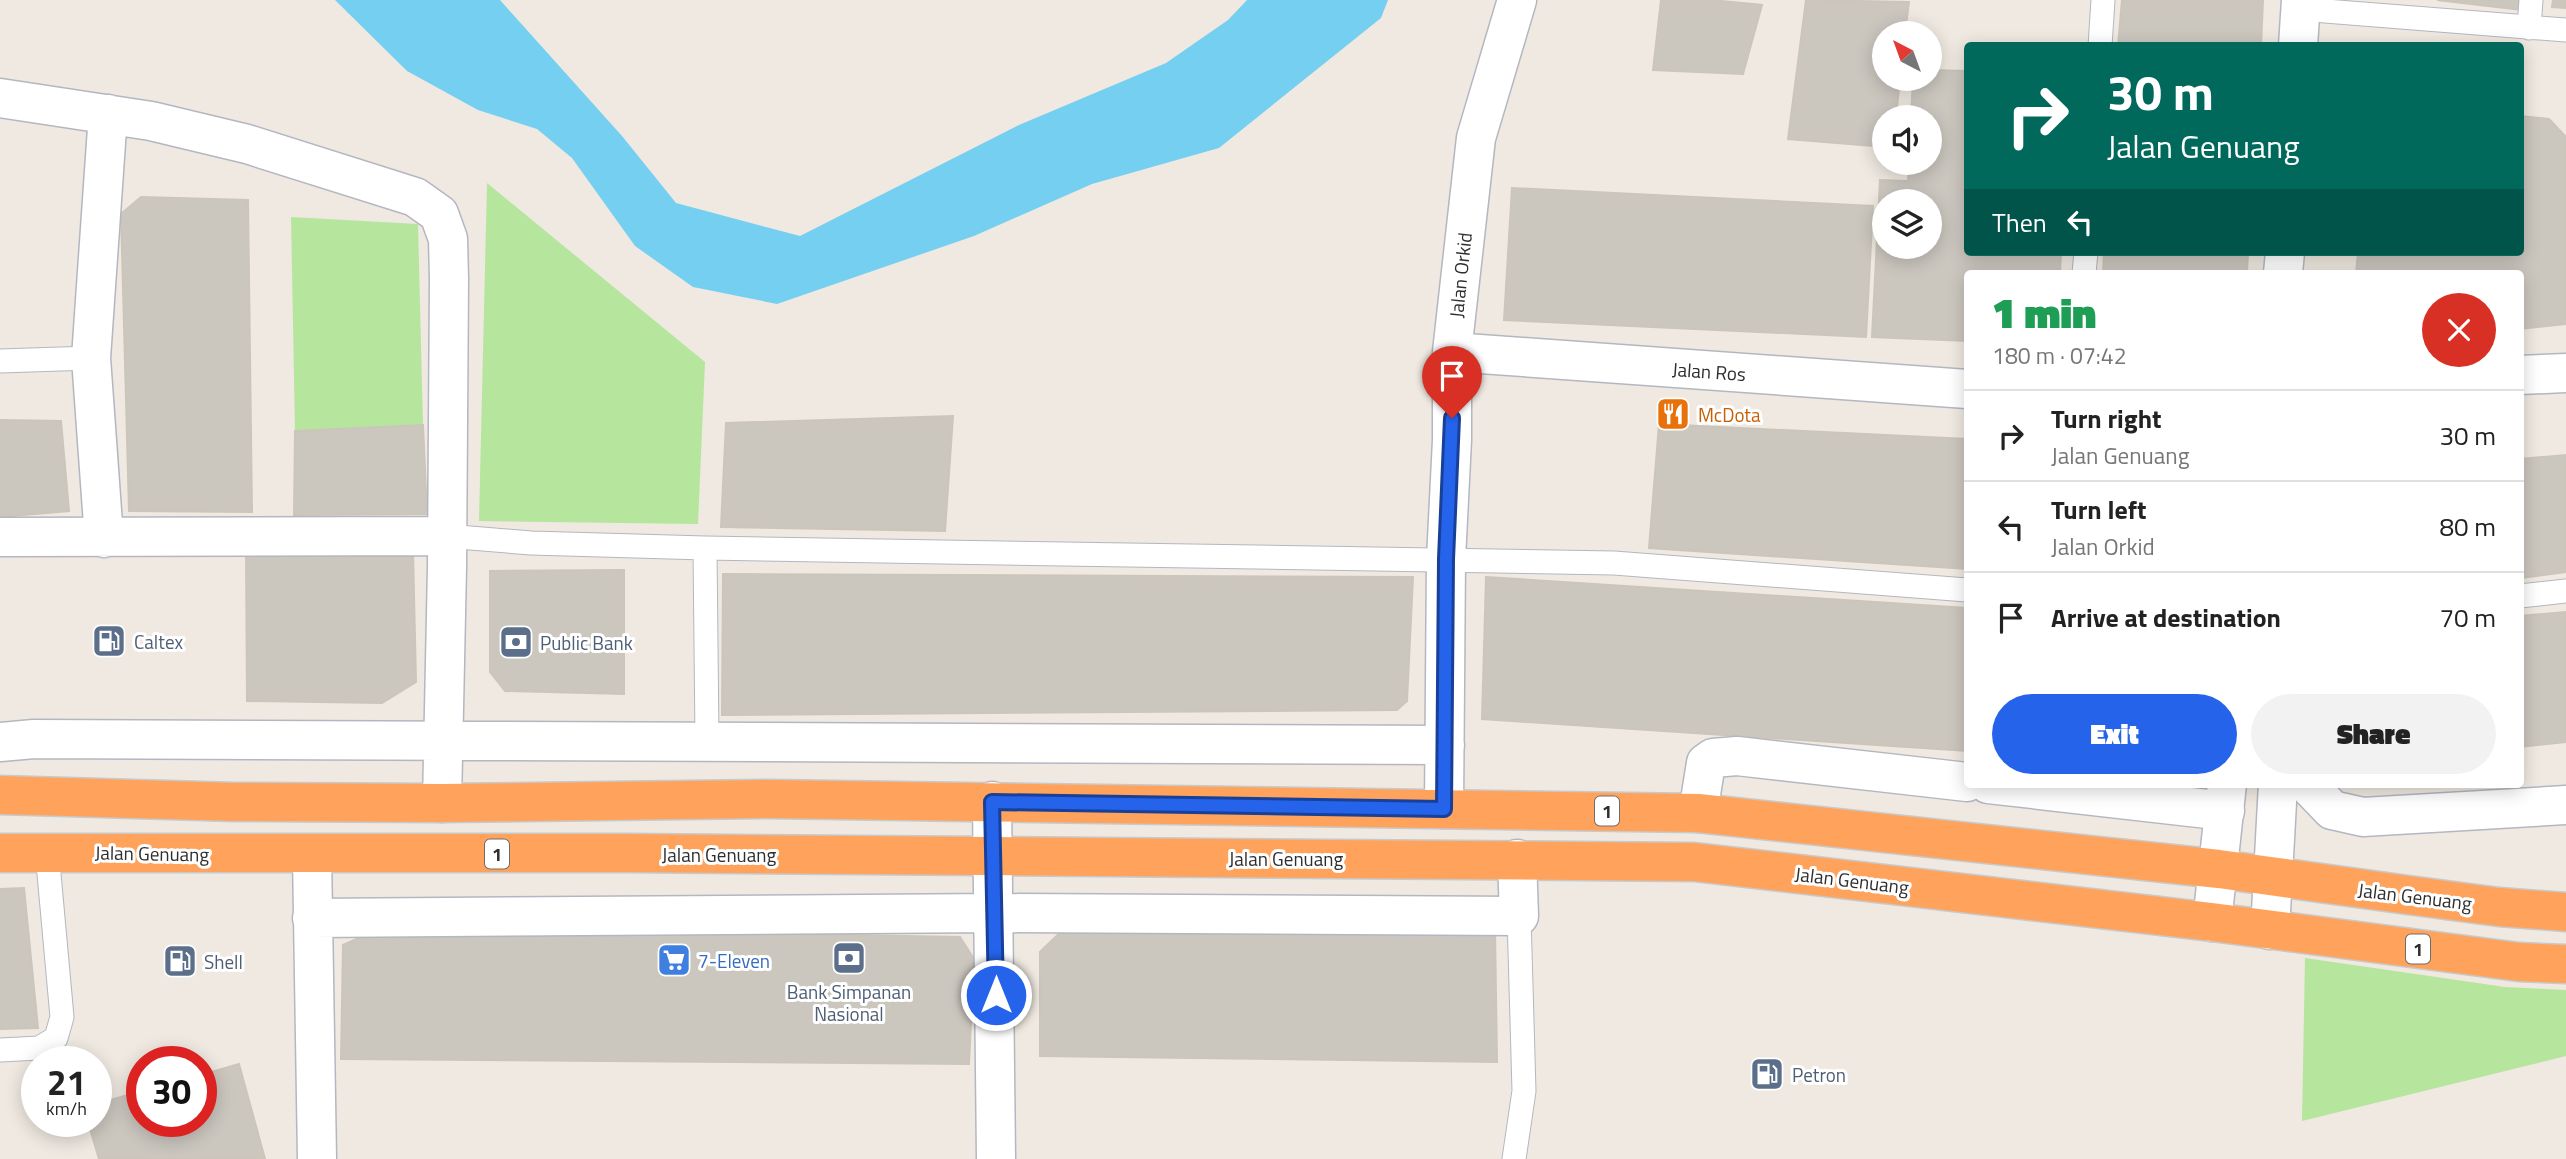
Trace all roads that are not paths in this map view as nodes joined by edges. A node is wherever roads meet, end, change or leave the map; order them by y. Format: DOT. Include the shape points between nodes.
graph roads {
  1 [pos="1517,0"];
  2 [pos="2103,0"];
  3 [pos="2531,0"];
  4 [pos="2300,18"];
  5 [pos="2529,28"];
  6 [pos="2566,30"];
  7 [pos="2100,42"];
  8 [pos="0,98"];
  9 [pos="108,114"];
  10 [pos="1452,352"];
  11 [pos="91,358"];
  12 [pos="0,361"];
  13 [pos="2566,373"];
  14 [pos="2524,375"];
  15 [pos="1964,389"];
  16 [pos="446,536"];
  17 [pos="0,537"];
  18 [pos="104,538"];
  19 [pos="705,548"];
  20 [pos="1446,559"];
  21 [pos="1964,590"];
  22 [pos="2566,591"];
  23 [pos="2524,596"];
  24 [pos="444,741"];
  25 [pos="707,741"];
  26 [pos="0,742"];
  27 [pos="1445,744"];
  28 [pos="1964,782"];
  29 [pos="2061,788"];
  30 [pos="2277,788"];
  31 [pos="2310,788"];
  32 [pos="0,795"];
  33 [pos="2226,797"];
  34 [pos="992,802"];
  35 [pos="442,803"];
  36 [pos="2566,806"];
  37 [pos="1444,809"];
  38 [pos="1698,813"];
  39 [pos="47,852"];
  40 [pos="0,853"];
  41 [pos="312,855"];
  42 [pos="994,856"];
  43 [pos="1517,859"];
  44 [pos="2219,869"];
  45 [pos="2274,878"];
  46 [pos="2566,912"];
  47 [pos="995,913"];
  48 [pos="1519,916"];
  49 [pos="312,918"];
  50 [pos="2212,922"];
  51 [pos="2270,930"];
  52 [pos="2566,964"];
  53 [pos="0,1050"];
  54 [pos="317,1159"];
  55 [pos="996,1159"];
  56 [pos="1514,1159"];
  1 -- 10 [label="street, Jalan Orkid" via="1476,138"];
  2 -- 7 [label="lane"];
  3 -- 5 [label="lane"];
  4 -- 5 [label="lane"];
  5 -- 6 [label="lane"];
  8 -- 9 [label="street"];
  9 -- 11 [label="street"];
  9 -- 16 [label="street" via="247,144 415,197 439,214 447,239 449,279"];
  10 -- 15 [label="street, Jalan Ros"];
  10 -- 20 [label="street, Jalan Orkid"];
  11 -- 12 [label="lane"];
  11 -- 18 [label="street"];
  13 -- 14 [label="street"];
  16 -- 18 [label="street"];
  16 -- 19 [label="lane"];
  16 -- 24 [label="street"];
  17 -- 18 [label="street"];
  19 -- 20 [label="lane"];
  19 -- 25 [label="lane"];
  20 -- 21 [label="lane" via="1614,563"];
  20 -- 27 [label="street, Jalan Orkid"];
  22 -- 23 [label="lane"];
  24 -- 25 [label="street"];
  24 -- 26 [label="street" via="34,738"];
  24 -- 35 [label="street"];
  25 -- 27 [label="street"];
  27 -- 37 [label="street, Jalan Orkid"];
  28 -- 38 [label="street" via="1737,756 1713,758 1706,763"];
  29 -- 33 [label="street"];
  30 -- 45 [label="street"];
  31 -- 36 [label="street" via="2332,810 2363,817"];
  32 -- 35 [label="highway, Jalan Genuang / 1"];
  33 -- 44 [label="street"];
  34 -- 35 [label="highway, Jalan Genuang / 1"];
  34 -- 37 [label="highway, Jalan Genuang / 1"];
  34 -- 42 [label="street"];
  37 -- 38 [label="highway, Jalan Genuang / 1"];
  38 -- 44 [label="highway, Jalan Genuang / 1"];
  39 -- 40 [label="highway, Jalan Genuang / 1"];
  39 -- 41 [label="highway, Jalan Genuang / 1"];
  39 -- 53 [label="lane" via="62,1017 56,1038 39,1048"];
  41 -- 42 [label="highway, Jalan Genuang / 1"];
  41 -- 49 [label="street"];
  42 -- 43 [label="highway, Jalan Genuang / 1"];
  42 -- 47 [label="street"];
  43 -- 48 [label="street"];
  43 -- 50 [label="highway, Jalan Genuang / 1" via="1694,862"];
  44 -- 45 [label="highway, Jalan Genuang / 1"];
  44 -- 50 [label="street"];
  45 -- 46 [label="highway, Jalan Genuang / 1"];
  45 -- 51 [label="street"];
  47 -- 48 [label="street"];
  47 -- 49 [label="street"];
  47 -- 55 [label="street"];
  48 -- 56 [label="lane" via="1524,1091"];
  49 -- 54 [label="street"];
  50 -- 51 [label="highway, Jalan Genuang / 1"];
  51 -- 52 [label="highway, Jalan Genuang / 1"];
}
